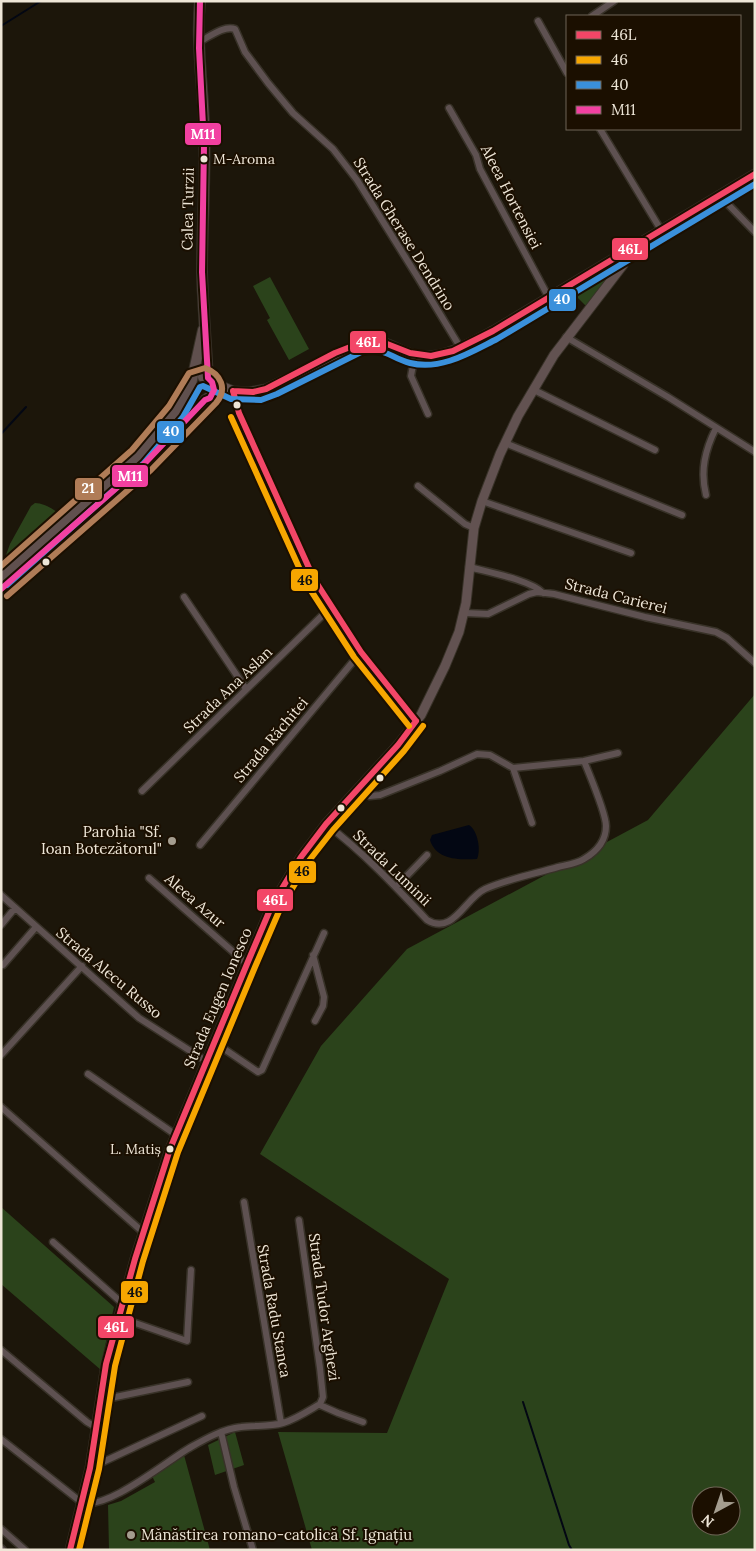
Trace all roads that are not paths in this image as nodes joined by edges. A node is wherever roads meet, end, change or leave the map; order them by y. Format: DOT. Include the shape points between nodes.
graph roads {
  1 [pos="200,1"];
  2 [pos="614,1"];
  3 [pos="593,15"];
  4 [pos="538,21"];
  5 [pos="199,42"];
  6 [pos="566,71"];
  7 [pos="449,108"];
  8 [pos="601,130"];
  9 [pos="755,174"];
  10 [pos="719,196"];
  11 [pos="661,230"];
  12 [pos="755,232"];
  13 [pos="622,253"];
  14 [pos="549,298"];
  15 [pos="204,327"];
  16 [pos="566,338"];
  17 [pos="460,347"];
  18 [pos="415,354"];
  19 [pos="210,380"];
  20 [pos="191,386"];
  21 [pos="536,390"];
  22 [pos="233,391"];
  23 [pos="208,399"];
  24 [pos="428,414"];
  25 [pos="716,428"];
  26 [pos="611,433"];
  27 [pos="504,443"];
  28 [pos="655,450"];
  29 [pos="755,452"];
  30 [pos="418,486"];
  31 [pos="706,495"];
  32 [pos="482,501"];
  33 [pos="682,515"];
  34 [pos="474,528"];
  35 [pos="631,553"];
  36 [pos="469,567"];
  37 [pos="1,578"];
  38 [pos="1,589"];
  39 [pos="543,593"];
  40 [pos="184,596"];
  41 [pos="331,607"];
  42 [pos="465,613"];
  43 [pos="361,652"];
  44 [pos="754,662"];
  45 [pos="246,689"];
  46 [pos="416,720"];
  47 [pos="618,753"];
  48 [pos="584,761"];
  49 [pos="514,768"];
  50 [pos="359,788"];
  51 [pos="142,791"];
  52 [pos="532,823"];
  53 [pos="326,824"];
  54 [pos="200,845"];
  55 [pos="427,855"];
  56 [pos="148,878"];
  57 [pos="396,887"];
  58 [pos="1,896"];
  59 [pos="15,908"];
  60 [pos="1,925"];
  61 [pos="36,927"];
  62 [pos="324,933"];
  63 [pos="313,955"];
  64 [pos="1,964"];
  65 [pos="247,964"];
  66 [pos="82,966"];
  67 [pos="315,1021"];
  68 [pos="214,1042"];
  69 [pos="1,1055"];
  70 [pos="206,1062"];
  71 [pos="88,1074"];
  72 [pos="1,1107"];
  73 [pos="176,1135"];
  74 [pos="244,1202"];
  75 [pos="299,1220"];
  76 [pos="144,1233"];
  77 [pos="53,1242"];
  78 [pos="191,1270"];
  79 [pos="122,1304"];
  80 [pos="118,1317"];
  81 [pos="1,1350"];
  82 [pos="188,1382"];
  83 [pos="101,1400"];
  84 [pos="320,1405"];
  85 [pos="202,1416"];
  86 [pos="363,1422"];
  87 [pos="281,1423"];
  88 [pos="97,1428"];
  89 [pos="221,1432"];
  90 [pos="1,1439"];
  91 [pos="90,1468"];
  92 [pos="81,1502"];
  93 [pos="1,1530"];
  94 [pos="25,1550"];
  95 [pos="70,1550"];
  96 [pos="252,1550"];
  1 -- 5 [label="main road, Calea Turzii"];
  2 -- 3 [label="street"];
  4 -- 6 [label="street"];
  5 -- 15 [label="main road, Calea Turzii" via="204,128"];
  5 -- 17 [label="street, Strada Gherase Dendrino" via="224,29 235,29 246,52 268,83 293,113 333,149 357,180"];
  7 -- 14 [label="street, Aleea Hortensiei"];
  8 -- 11 [label="street"];
  9 -- 10 [label="street"];
  10 -- 11 [label="street"];
  10 -- 12 [label="street"];
  11 -- 13 [label="street"];
  13 -- 14 [label="street"];
  13 -- 16 [label="street, Strada Eugen Ionesco" via="622,265"];
  14 -- 17 [label="street"];
  15 -- 19 [label="main road, Calea Turzii"];
  15 -- 20 [label="main road, Calea Turzii"];
  16 -- 21 [label="street, Strada Eugen Ionesco"];
  16 -- 25 [label="street"];
  17 -- 18 [label="street" via="438,355"];
  18 -- 22 [label="street" via="375,340 360,343 266,389"];
  18 -- 24 [label="street" via="411,376"];
  19 -- 20 [label="main road" via="197,378"];
  19 -- 22 [label="street"];
  19 -- 23 [label="main road, Calea Turzii" via="214,390"];
  20 -- 23 [label="main road" via="193,397"];
  20 -- 37 [label="main road, Calea Turzii" via="170,419 138,456"];
  21 -- 26 [label="street"];
  21 -- 27 [label="street, Strada Eugen Ionesco"];
  21 -- 28 [label="street"];
  22 -- 23 [label="street"];
  22 -- 41 [label="street" via="239,413 314,579"];
  23 -- 38 [label="main road" via="145,463"];
  25 -- 29 [label="street"];
  25 -- 31 [label="street" via="708,444 703,472"];
  27 -- 32 [label="street, Strada Eugen Ionesco"];
  27 -- 33 [label="street"];
  30 -- 34 [label="street"];
  32 -- 34 [label="street, Strada Eugen Ionesco"];
  32 -- 35 [label="street"];
  34 -- 36 [label="street, Strada Eugen Ionesco"];
  36 -- 39 [label="street" via="538,587"];
  36 -- 42 [label="street, Strada Eugen Ionesco"];
  39 -- 42 [label="street, Strada Carierei" via="522,597 488,614"];
  39 -- 44 [label="street, Strada Carierei" via="716,632 728,638"];
  40 -- 45 [label="street"];
  41 -- 43 [label="street"];
  41 -- 45 [label="street, Strada Ana Aslan"];
  42 -- 46 [label="street, Strada Eugen Ionesco" via="452,652"];
  43 -- 46 [label="street"];
  43 -- 54 [label="street, Strada Răchitei"];
  45 -- 51 [label="street, Strada Ana Aslan"];
  46 -- 50 [label="street, Strada Eugen Ionesco"];
  47 -- 48 [label="street"];
  48 -- 49 [label="street"];
  48 -- 57 [label="street, Strada Luminii" via="606,828 600,846 584,859 485,889 443,924 427,920"];
  49 -- 50 [label="street" via="490,755 477,754 380,795 370,796"];
  49 -- 52 [label="street"];
  50 -- 53 [label="street, Strada Eugen Ionesco"];
  53 -- 57 [label="street, Strada Luminii" via="352,844"];
  53 -- 65 [label="street, Strada Eugen Ionesco" via="274,901"];
  55 -- 57 [label="street"];
  56 -- 65 [label="street, Aleea Azur"];
  58 -- 59 [label="street, Strada Alecu Russo"];
  59 -- 60 [label="street"];
  59 -- 61 [label="street, Strada Alecu Russo"];
  61 -- 64 [label="street"];
  61 -- 66 [label="street, Strada Alecu Russo"];
  62 -- 63 [label="street"];
  63 -- 67 [label="street" via="324,997"];
  63 -- 68 [label="street" via="260,1072"];
  65 -- 68 [label="street, Strada Eugen Ionesco"];
  66 -- 69 [label="street"];
  66 -- 70 [label="street, Strada Alecu Russo" via="138,1018"];
  68 -- 70 [label="street, Strada Eugen Ionesco"];
  70 -- 73 [label="street, Strada Eugen Ionesco"];
  71 -- 73 [label="street"];
  72 -- 76 [label="street"];
  73 -- 76 [label="street, Strada Eugen Ionesco"];
  74 -- 87 [label="street, Strada Radu Stanca"];
  75 -- 84 [label="street, Strada Tudor Arghezi" via="320,1368 323,1397"];
  76 -- 79 [label="street, Strada Eugen Ionesco"];
  77 -- 79 [label="street"];
  78 -- 80 [label="street" via="187,1341"];
  79 -- 80 [label="street, Strada Eugen Ionesco"];
  80 -- 83 [label="street, Strada Eugen Ionesco"];
  81 -- 88 [label="street"];
  82 -- 83 [label="street"];
  83 -- 88 [label="street, Strada Eugen Ionesco"];
  84 -- 86 [label="street"];
  84 -- 87 [label="street"];
  85 -- 91 [label="street"];
  87 -- 89 [label="street"];
  88 -- 91 [label="street, Strada Eugen Ionesco"];
  89 -- 92 [label="street" via="192,1446 120,1493 90,1503"];
  89 -- 96 [label="street"];
  90 -- 92 [label="street"];
  91 -- 92 [label="street, Strada Eugen Ionesco"];
  92 -- 95 [label="street, Strada Eugen Ionesco"];
  93 -- 94 [label="street"];
}
